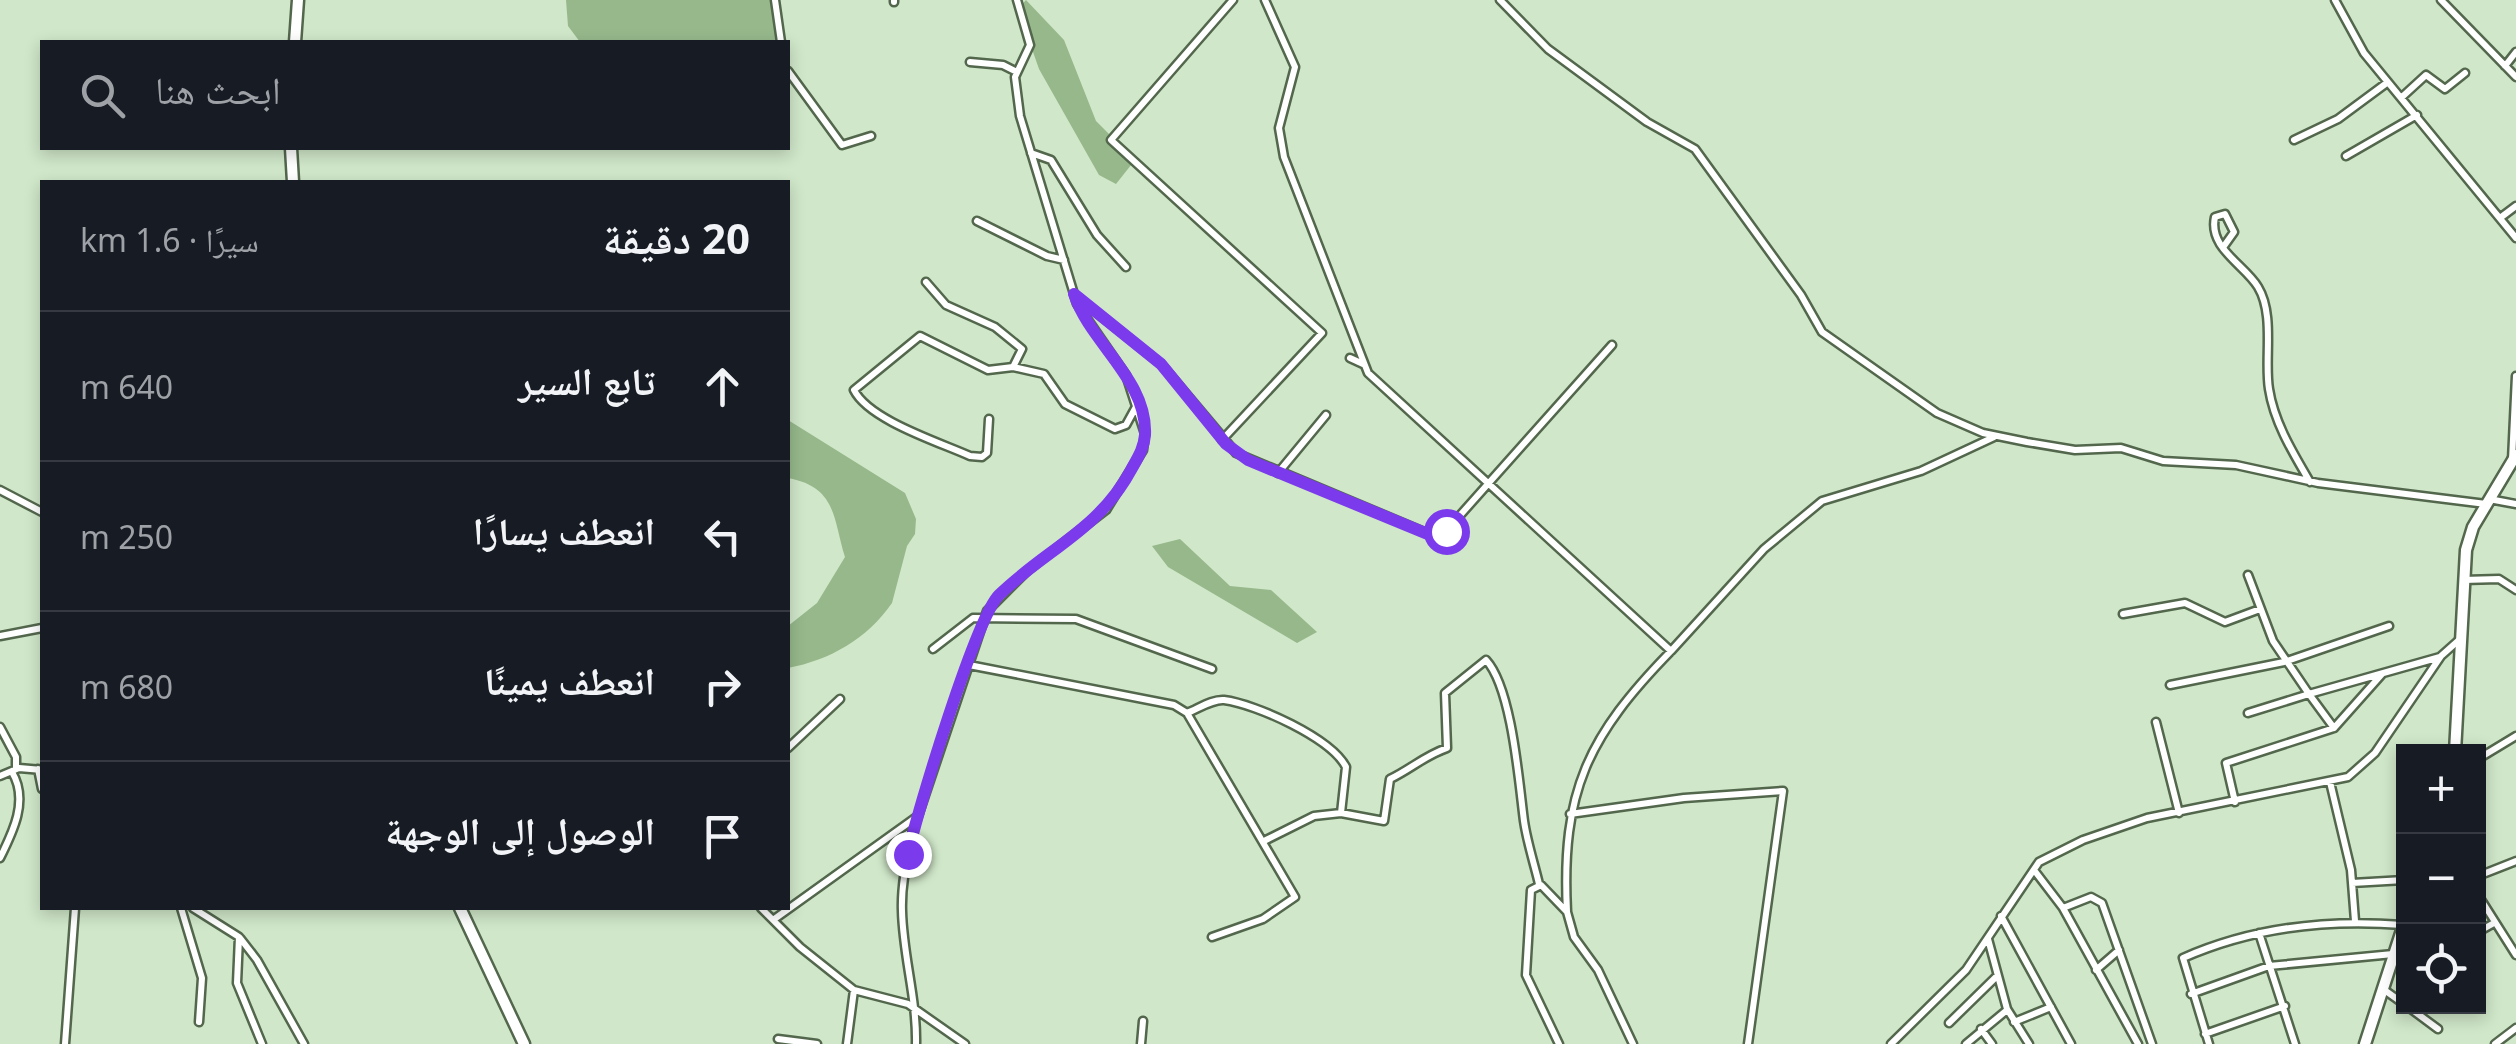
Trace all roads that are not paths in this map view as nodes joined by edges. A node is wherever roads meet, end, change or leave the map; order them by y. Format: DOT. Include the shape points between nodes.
graph roads {
  1 [pos="298,0"];
  2 [pos="775,0"];
  3 [pos="1017,0"];
  4 [pos="1233,0"];
  5 [pos="1265,0"];
  6 [pos="1500,0"];
  7 [pos="2335,0"];
  8 [pos="2440,0"];
  9 [pos="295,40"];
  10 [pos="781,40"];
  11 [pos="2516,52"];
  12 [pos="970,62"];
  13 [pos="2506,66"];
  14 [pos="1018,72"];
  15 [pos="2465,73"];
  16 [pos="790,74"];
  17 [pos="2515,76"];
  18 [pos="2388,82"];
  19 [pos="2402,97"];
  20 [pos="2417,115"];
  21 [pos="872,136"];
  22 [pos="2294,140"];
  23 [pos="291,150"];
  24 [pos="1031,153"];
  25 [pos="2346,156"];
  26 [pos="293,180"];
  27 [pos="2516,206"];
  28 [pos="2500,218"];
  29 [pos="977,222"];
  30 [pos="2516,238"];
  31 [pos="2224,246"];
  32 [pos="1064,260"];
  33 [pos="1126,268"];
  34 [pos="926,282"];
  35 [pos="1074,294"];
  36 [pos="1612,346"];
  37 [pos="1350,358"];
  38 [pos="1364,365"];
  39 [pos="1014,367"];
  40 [pos="2516,376"];
  41 [pos="1137,404"];
  42 [pos="1326,415"];
  43 [pos="989,419"];
  44 [pos="1994,437"];
  45 [pos="1222,440"];
  46 [pos="2514,458"];
  47 [pos="1278,473"];
  48 [pos="1489,482"];
  49 [pos="2310,482"];
  50 [pos="0,490"];
  51 [pos="2488,501"];
  52 [pos="2516,504"];
  53 [pos="40,511"];
  54 [pos="2248,575"];
  55 [pos="2462,580"];
  56 [pos="2516,590"];
  57 [pos="2260,609"];
  58 [pos="2123,614"];
  59 [pos="984,616"];
  60 [pos="2389,626"];
  61 [pos="40,628"];
  62 [pos="0,636"];
  63 [pos="2458,640"];
  64 [pos="933,648"];
  65 [pos="1672,651"];
  66 [pos="2441,656"];
  67 [pos="2284,662"];
  68 [pos="969,665"];
  69 [pos="1212,668"];
  70 [pos="2382,674"];
  71 [pos="2170,685"];
  72 [pos="2309,694"];
  73 [pos="840,699"];
  74 [pos="1187,713"];
  75 [pos="2248,713"];
  76 [pos="2156,722"];
  77 [pos="0,727"];
  78 [pos="2334,728"];
  79 [pos="2516,736"];
  80 [pos="2455,744"];
  81 [pos="790,746"];
  82 [pos="2486,754"];
  83 [pos="14,770"];
  84 [pos="40,770"];
  85 [pos="0,776"];
  86 [pos="2330,782"];
  87 [pos="2235,802"];
  88 [pos="1341,813"];
  89 [pos="2179,813"];
  90 [pos="1570,814"];
  91 [pos="918,816"];
  92 [pos="1266,840"];
  93 [pos="0,858"];
  94 [pos="2516,861"];
  95 [pos="2034,870"];
  96 [pos="2486,873"];
  97 [pos="2396,880"];
  98 [pos="2352,882"];
  99 [pos="1539,884"];
  100 [pos="790,907"];
  101 [pos="2063,908"];
  102 [pos="2486,909"];
  103 [pos="75,910"];
  104 [pos="183,910"];
  105 [pos="196,910"];
  106 [pos="461,910"];
  107 [pos="764,910"];
  108 [pos="786,910"];
  109 [pos="1566,912"];
  110 [pos="2001,916"];
  111 [pos="772,920"];
  112 [pos="2355,921"];
  113 [pos="2494,923"];
  114 [pos="2396,924"];
  115 [pos="2486,928"];
  116 [pos="2259,932"];
  117 [pos="239,937"];
  118 [pos="1212,937"];
  119 [pos="1988,937"];
  120 [pos="2396,945"];
  121 [pos="2119,950"];
  122 [pos="2393,954"];
  123 [pos="2516,955"];
  124 [pos="2269,966"];
  125 [pos="2096,970"];
  126 [pos="1997,976"];
  127 [pos="2382,989"];
  128 [pos="854,990"];
  129 [pos="2191,994"];
  130 [pos="2396,999"];
  131 [pos="2285,1006"];
  132 [pos="2051,1008"];
  133 [pos="2008,1009"];
  134 [pos="916,1010"];
  135 [pos="2418,1014"];
  136 [pos="199,1022"];
  137 [pos="1143,1022"];
  138 [pos="2014,1022"];
  139 [pos="1949,1023"];
  140 [pos="2438,1028"];
  141 [pos="2516,1028"];
  142 [pos="1982,1030"];
  143 [pos="2205,1034"];
  144 [pos="778,1039"];
  145 [pos="65,1044"];
  146 [pos="262,1044"];
  147 [pos="304,1044"];
  148 [pos="524,1044"];
  149 [pos="817,1044"];
  150 [pos="848,1044"];
  151 [pos="916,1044"];
  152 [pos="965,1044"];
  153 [pos="1141,1044"];
  154 [pos="1558,1044"];
  155 [pos="1633,1044"];
  156 [pos="1748,1044"];
  157 [pos="1891,1044"];
  158 [pos="1966,1044"];
  159 [pos="1992,1044"];
  160 [pos="2029,1044"];
  161 [pos="2071,1044"];
  162 [pos="2138,1044"];
  163 [pos="2152,1044"];
  164 [pos="2209,1044"];
  165 [pos="2295,1044"];
  166 [pos="2365,1044"];
  167 [pos="2495,1044"];
  1 -- 9 [label="main road"];
  2 -- 10 [label="street"];
  3 -- 14 [label="street" via="1030,44"];
  4 -- 45 [label="street" via="1111,140 1322,333"];
  5 -- 38 [label="street" via="1295,67 1280,128 1284,157"];
  6 -- 44 [label="street" via="1548,49 1697,151 1826,337 1926,408"];
  7 -- 18 [label="street" via="2354,39"];
  8 -- 13 [label="street"];
  11 -- 13 [label="street"];
  12 -- 14 [label="street"];
  13 -- 17 [label="street"];
  14 -- 24 [label="street" via="1014,92"];
  15 -- 19 [label="street" via="2445,89 2426,75"];
  16 -- 21 [label="street" via="842,146"];
  18 -- 19 [label="street"];
  18 -- 22 [label="street" via="2348,113"];
  19 -- 20 [label="street"];
  20 -- 25 [label="street"];
  20 -- 28 [label="street"];
  23 -- 26 [label="main road"];
  24 -- 32 [label="street"];
  24 -- 33 [label="street" via="1051,160"];
  27 -- 28 [label="street"];
  28 -- 30 [label="street"];
  29 -- 32 [label="street"];
  31 -- 31 [label="street" via="2213,222 2224,214 2234,232"];
  31 -- 49 [label="street" via="2261,293 2269,394"];
  32 -- 35 [label="street"];
  34 -- 39 [label="street" via="946,305 996,327 1022,349"];
  35 -- 41 [label="street"];
  35 -- 45 [label="street" via="1161,364"];
  36 -- 48 [label="street"];
  37 -- 38 [label="street"];
  38 -- 48 [label="street"];
  39 -- 41 [label="street" via="1044,374 1065,404 1115,429 1126,426"];
  39 -- 43 [label="street" via="988,370 920,336 854,390 866,406 900,426 970,456 986,452"];
  40 -- 46 [label="street"];
  41 -- 59 [label="street" via="1142,450 1116,498"];
  42 -- 47 [label="street"];
  44 -- 49 [label="street" via="2075,450 2121,448 2163,461 2236,465"];
  44 -- 65 [label="street" via="1921,471 1822,501 1756,557"];
  45 -- 47 [label="street"];
  46 -- 51 [label="main road"];
  47 -- 48 [label="street" via="1434,536"];
  48 -- 65 [label="street"];
  49 -- 51 [label="street"];
  50 -- 53 [label="street"];
  51 -- 52 [label="street"];
  51 -- 55 [label="main road" via="2469,537"];
  54 -- 57 [label="street"];
  55 -- 56 [label="street" via="2499,578"];
  55 -- 63 [label="main road"];
  57 -- 58 [label="street" via="2225,622 2180,602"];
  57 -- 67 [label="street"];
  59 -- 64 [label="street" via="958,626"];
  59 -- 68 [label="street"];
  59 -- 69 [label="street" via="1088,622"];
  60 -- 67 [label="street"];
  61 -- 62 [label="street"];
  63 -- 66 [label="street"];
  63 -- 80 [label="main road"];
  65 -- 90 [label="street" via="1599,736"];
  66 -- 70 [label="street"];
  66 -- 86 [label="street" via="2368,761"];
  67 -- 71 [label="street"];
  67 -- 72 [label="street"];
  68 -- 74 [label="street" via="1174,705"];
  68 -- 91 [label="street"];
  70 -- 72 [label="street"];
  70 -- 78 [label="street"];
  72 -- 75 [label="street"];
  72 -- 78 [label="street"];
  73 -- 81 [label="street"];
  74 -- 88 [label="street" via="1220,700 1252,707 1322,742 1346,766"];
  74 -- 92 [label="street"];
  76 -- 89 [label="street"];
  77 -- 83 [label="street" via="16,757"];
  78 -- 87 [label="street" via="2229,761"];
  79 -- 82 [label="street"];
  83 -- 84 [label="street"];
  83 -- 85 [label="street"];
  83 -- 93 [label="street" via="18,821"];
  86 -- 87 [label="street"];
  86 -- 98 [label="street"];
  87 -- 89 [label="street"];
  88 -- 92 [label="street" via="1314,816"];
  88 -- 99 [label="street" via="1384,821 1390,779 1448,747 1446,692 1488,660 1522,781"];
  89 -- 95 [label="street" via="2083,840"];
  90 -- 109 [label="street"];
  90 -- 156 [label="street" via="1784,791"];
  91 -- 100 [label="street"];
  91 -- 134 [label="street" via="902,909"];
  92 -- 118 [label="street" via="1296,898 1263,919"];
  94 -- 96 [label="street"];
  95 -- 101 [label="street"];
  95 -- 110 [label="street"];
  97 -- 98 [label="street"];
  98 -- 112 [label="street"];
  99 -- 109 [label="street"];
  99 -- 154 [label="street" via="1531,890 1526,975"];
  101 -- 121 [label="street" via="2088,897 2099,900"];
  101 -- 125 [label="street"];
  102 -- 113 [label="street"];
  103 -- 145 [label="street"];
  104 -- 136 [label="street" via="201,971"];
  105 -- 117 [label="street"];
  106 -- 148 [label="main road"];
  107 -- 111 [label="street"];
  108 -- 111 [label="street"];
  109 -- 155 [label="street"];
  110 -- 119 [label="street"];
  110 -- 132 [label="street"];
  111 -- 128 [label="street"];
  112 -- 114 [label="street"];
  112 -- 116 [label="street"];
  113 -- 115 [label="street"];
  113 -- 123 [label="street"];
  116 -- 124 [label="street"];
  116 -- 129 [label="street" via="2182,958"];
  117 -- 146 [label="street" via="236,984"];
  117 -- 147 [label="street"];
  119 -- 126 [label="street"];
  119 -- 157 [label="street" via="1955,984"];
  120 -- 122 [label="main road"];
  121 -- 125 [label="street"];
  121 -- 163 [label="street"];
  122 -- 124 [label="street"];
  122 -- 127 [label="main road"];
  124 -- 129 [label="street"];
  124 -- 131 [label="street"];
  125 -- 162 [label="street"];
  126 -- 133 [label="street"];
  126 -- 139 [label="street"];
  127 -- 130 [label="street"];
  127 -- 166 [label="main road"];
  128 -- 134 [label="street"];
  128 -- 150 [label="street"];
  129 -- 143 [label="street"];
  131 -- 143 [label="street"];
  131 -- 165 [label="street"];
  132 -- 138 [label="street"];
  132 -- 161 [label="street"];
  133 -- 138 [label="street"];
  133 -- 142 [label="street"];
  134 -- 151 [label="street"];
  134 -- 152 [label="street"];
  135 -- 140 [label="street"];
  137 -- 153 [label="street"];
  138 -- 160 [label="street"];
  141 -- 167 [label="street"];
  142 -- 158 [label="street"];
  142 -- 159 [label="street"];
  143 -- 164 [label="street"];
  144 -- 149 [label="street"];
}
